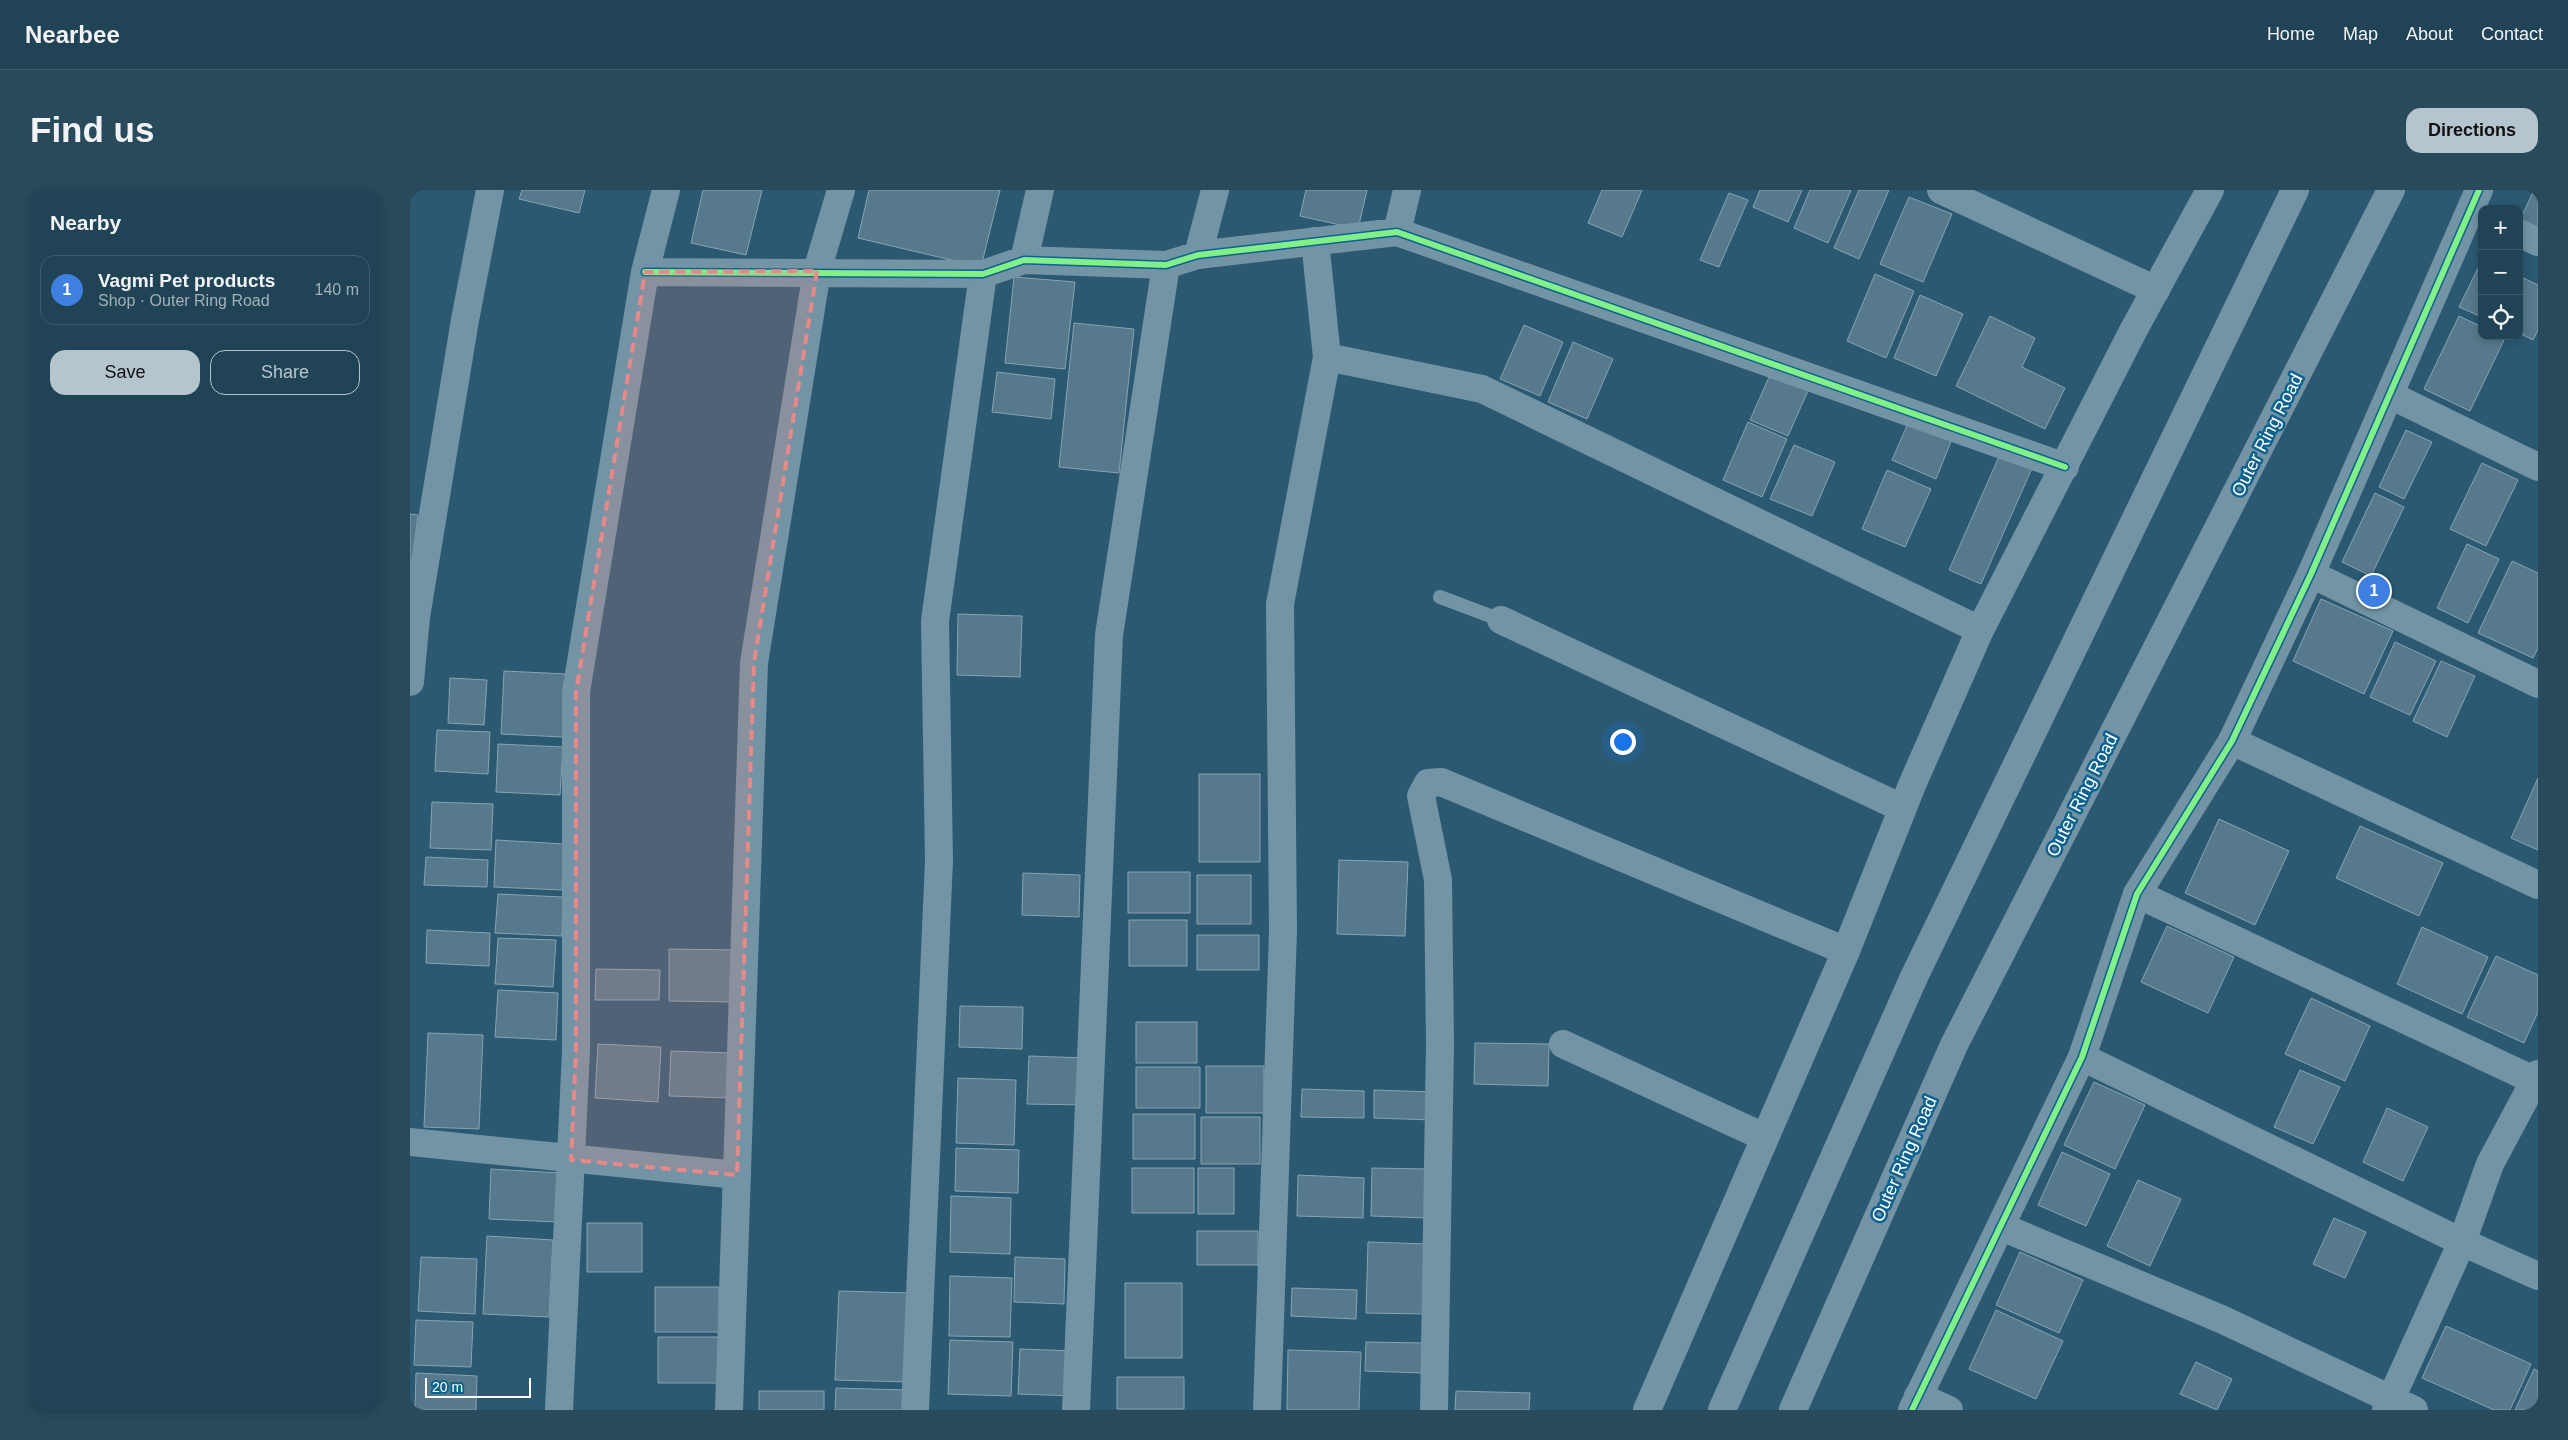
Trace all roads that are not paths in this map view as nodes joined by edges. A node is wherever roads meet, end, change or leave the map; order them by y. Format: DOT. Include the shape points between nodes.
graph roads {
  1 [pos="490,190"];
  2 [pos="666,190"];
  3 [pos="841,190"];
  4 [pos="1040,190"];
  5 [pos="1215,190"];
  6 [pos="1407,190"];
  7 [pos="1940,190"];
  8 [pos="2210,190"];
  9 [pos="2295,190"];
  10 [pos="2391,190"];
  11 [pos="2477,204"];
  12 [pos="1397,232"];
  13 [pos="2523,234"];
  14 [pos="1316,241"];
  15 [pos="2538,242"];
  16 [pos="1198,255"];
  17 [pos="1024,260"];
  18 [pos="1166,266"];
  19 [pos="817,271"];
  20 [pos="645,272"];
  21 [pos="983,274"];
  22 [pos="2156,290"];
  23 [pos="1327,357"];
  24 [pos="2390,395"];
  25 [pos="2065,467"];
  26 [pos="2538,467"];
  27 [pos="2311,574"];
  28 [pos="1440,597"];
  29 [pos="1501,620"];
  30 [pos="1980,630"];
  31 [pos="410,682"];
  32 [pos="2538,684"];
  33 [pos="2232,741"];
  34 [pos="1902,808"];
  35 [pos="2538,885"];
  36 [pos="2137,894"];
  37 [pos="1846,952"];
  38 [pos="1562,1044"];
  39 [pos="2082,1057"];
  40 [pos="2537,1079"];
  41 [pos="1764,1137"];
  42 [pos="410,1142"];
  43 [pos="571,1160"];
  44 [pos="737,1175"];
  45 [pos="2002,1227"];
  46 [pos="2462,1242"];
  47 [pos="2538,1276"];
  48 [pos="1915,1403"];
  49 [pos="2397,1407"];
  50 [pos="559,1410"];
  51 [pos="729,1410"];
  52 [pos="915,1410"];
  53 [pos="1076,1410"];
  54 [pos="1267,1410"];
  55 [pos="1434,1410"];
  56 [pos="1647,1410"];
  57 [pos="1722,1410"];
  58 [pos="1793,1410"];
  59 [pos="1948,1410"];
  1 -- 31 [label="street" via="416,617"];
  2 -- 20 [label="street"];
  3 -- 19 [label="street"];
  4 -- 17 [label="street"];
  5 -- 16 [label="street"];
  6 -- 12 [label="street"];
  7 -- 22 [label="street"];
  8 -- 22 [label="street"];
  9 -- 57 [label="highway" via="1914,977"];
  10 -- 58 [label="highway, Outer Ring Road" via="1954,1045"];
  11 -- 24 [label="street"];
  12 -- 14 [label="street"];
  12 -- 25 [label="street"];
  13 -- 15 [label="street"];
  14 -- 16 [label="street"];
  14 -- 23 [label="street"];
  16 -- 18 [label="street"];
  17 -- 18 [label="street"];
  17 -- 21 [label="street"];
  18 -- 53 [label="street" via="1109,636"];
  19 -- 20 [label="street"];
  19 -- 21 [label="street"];
  19 -- 44 [label="street" via="754,662"];
  20 -- 43 [label="street" via="576,692 576,1051"];
  21 -- 52 [label="street" via="935,621 939,860"];
  22 -- 25 [label="street"];
  23 -- 30 [label="street" via="1482,389"];
  23 -- 54 [label="street" via="1280,604 1283,931"];
  24 -- 26 [label="street"];
  24 -- 27 [label="street"];
  25 -- 30 [label="street"];
  27 -- 32 [label="street"];
  27 -- 33 [label="street"];
  28 -- 29 [label="lane"];
  29 -- 34 [label="street"];
  30 -- 34 [label="street"];
  33 -- 35 [label="street"];
  33 -- 36 [label="street"];
  34 -- 37 [label="street"];
  36 -- 39 [label="street"];
  36 -- 40 [label="street"];
  37 -- 41 [label="street"];
  37 -- 55 [label="street" via="1441,782 1428,783 1421,796 1438,880 1440,1044"];
  38 -- 41 [label="street"];
  39 -- 45 [label="street"];
  39 -- 46 [label="street"];
  40 -- 46 [label="street" via="2490,1164"];
  41 -- 56 [label="street"];
  42 -- 43 [label="street"];
  43 -- 44 [label="street"];
  43 -- 50 [label="street"];
  44 -- 51 [label="street"];
  45 -- 48 [label="street"];
  45 -- 49 [label="street" via="2221,1319"];
  46 -- 47 [label="street"];
  46 -- 49 [label="street"];
  48 -- 59 [label="street"];
}
